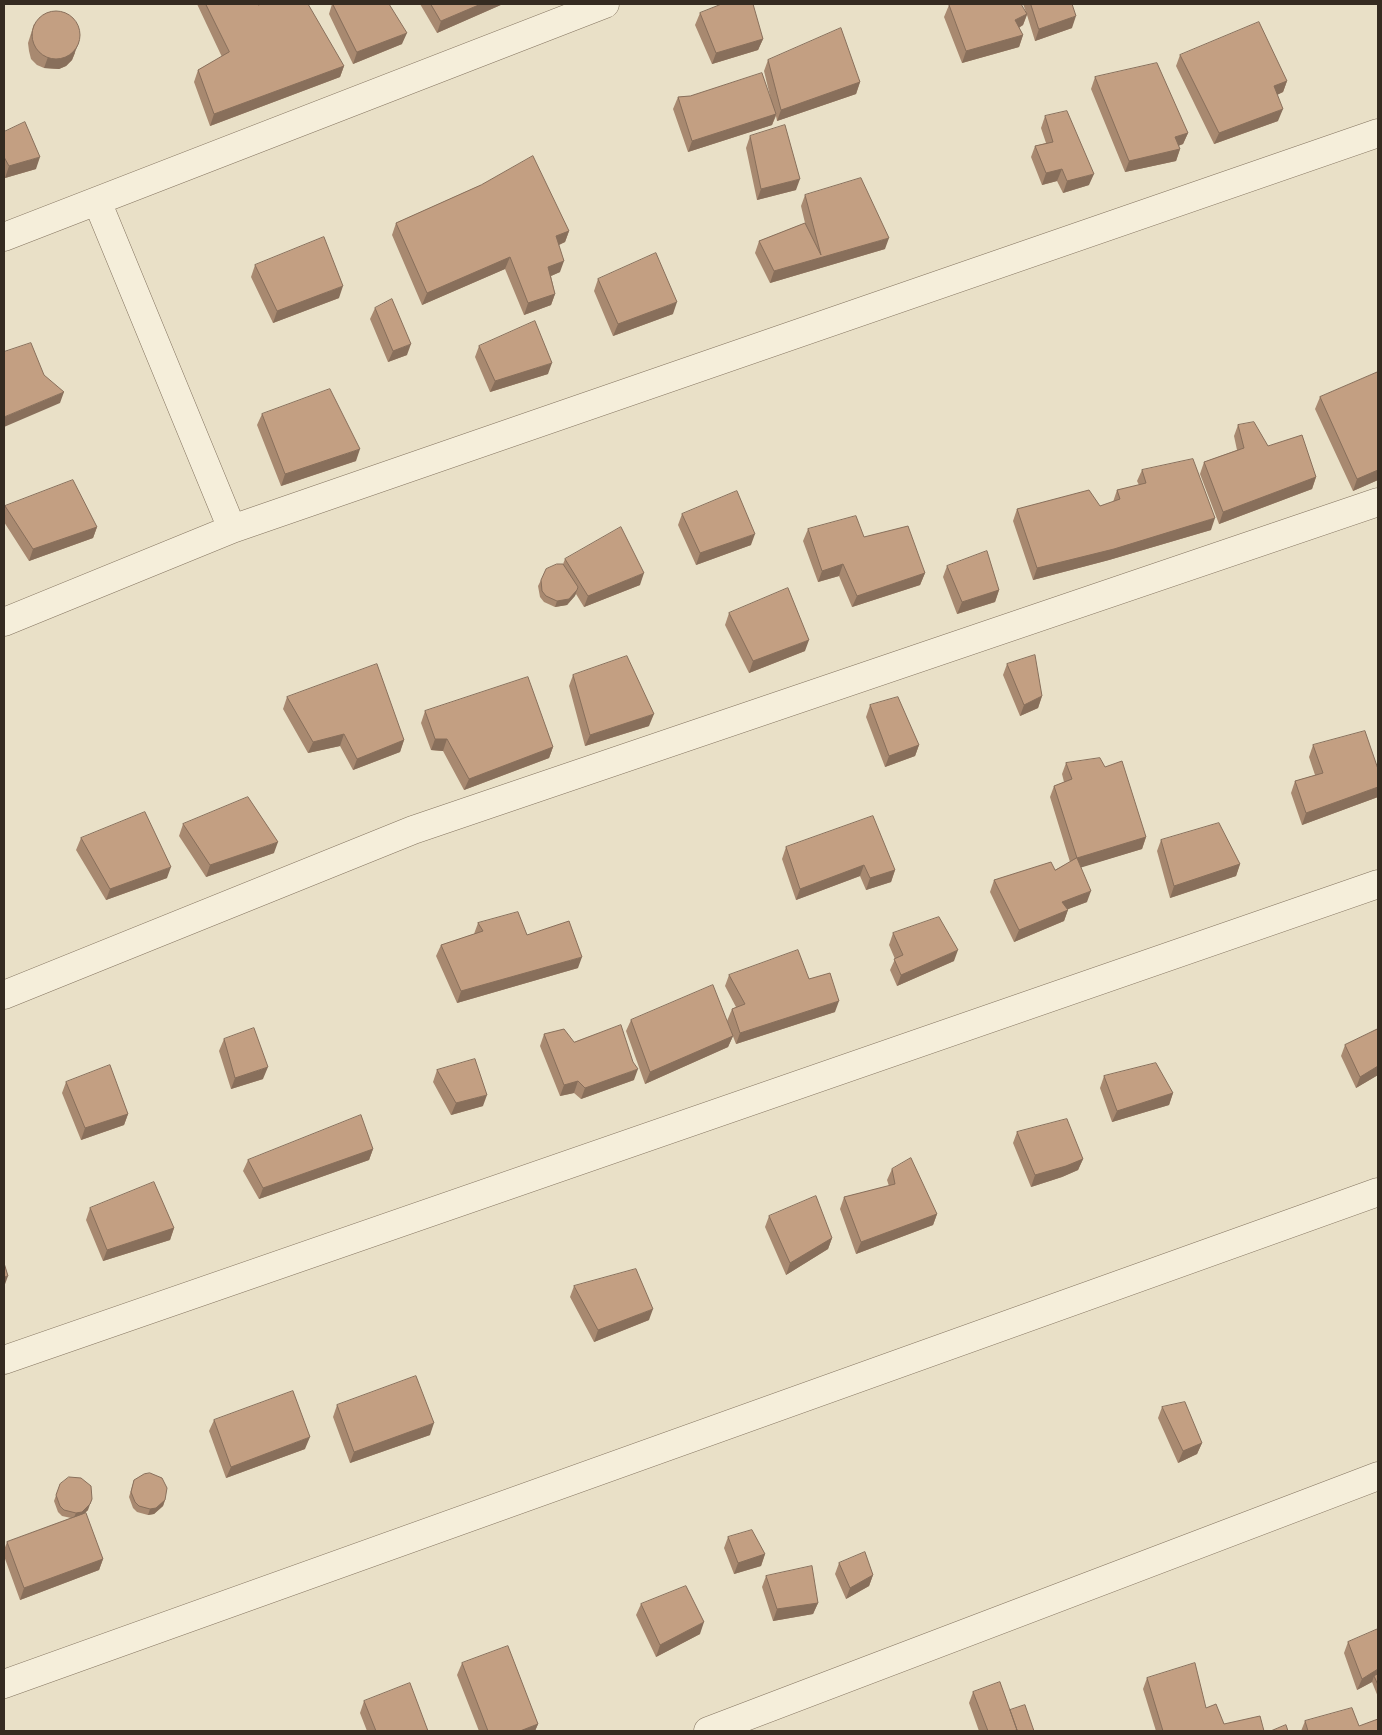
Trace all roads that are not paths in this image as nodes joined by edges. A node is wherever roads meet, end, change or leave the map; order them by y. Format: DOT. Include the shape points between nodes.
graph roads {
  1 [pos="605,4"];
  2 [pos="1378,133"];
  3 [pos="97,201"];
  4 [pos="4,237"];
  5 [pos="1378,502"];
  6 [pos="232,528"];
  7 [pos="4,622"];
  8 [pos="1378,884"];
  9 [pos="4,995"];
  10 [pos="1378,1192"];
  11 [pos="4,1360"];
  12 [pos="1378,1476"];
  13 [pos="4,1684"];
  14 [pos="708,1731"];
  1 -- 3 [label="street"];
  2 -- 6 [label="street"];
  3 -- 4 [label="street"];
  3 -- 6 [label="street"];
  5 -- 9 [label="street" via="413,830"];
  6 -- 7 [label="street"];
  8 -- 11 [label="street"];
  10 -- 13 [label="street"];
  12 -- 14 [label="street"];
}
